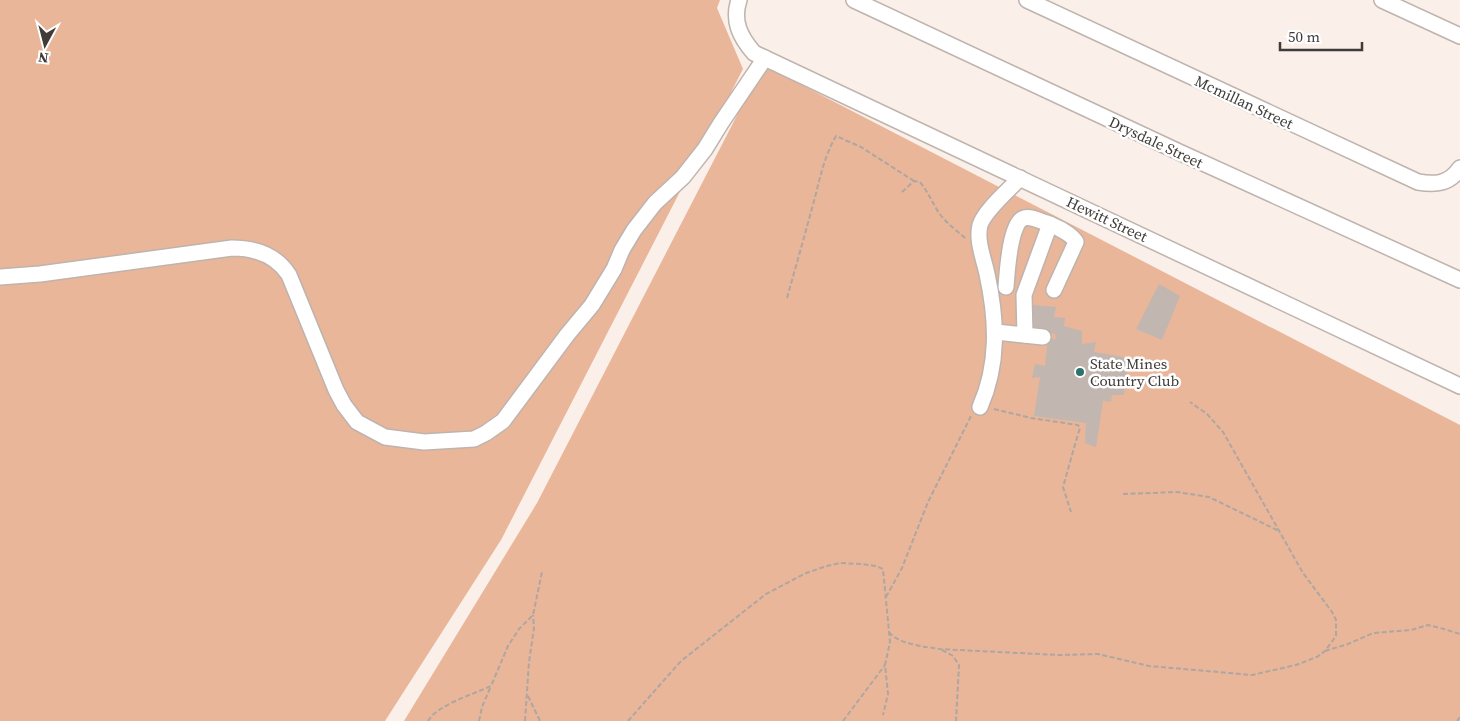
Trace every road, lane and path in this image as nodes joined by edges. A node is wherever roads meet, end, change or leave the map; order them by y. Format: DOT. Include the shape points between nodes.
graph roads {
  1 [pos="739,0"];
  2 [pos="854,0"];
  3 [pos="1027,0"];
  4 [pos="1382,0"];
  5 [pos="1460,36"];
  6 [pos="759,55"];
  7 [pos="1460,168"];
  8 [pos="1020,178"];
  9 [pos="914,181"];
  10 [pos="902,192"];
  11 [pos="1050,224"];
  12 [pos="982,253"];
  13 [pos="0,277"];
  14 [pos="1460,280"];
  15 [pos="1006,287"];
  16 [pos="1054,290"];
  17 [pos="787,298"];
  18 [pos="996,332"];
  19 [pos="1024,335"];
  20 [pos="1043,337"];
  21 [pos="1460,386"];
  22 [pos="1190,402"];
  23 [pos="980,407"];
  24 [pos="1122,494"];
  25 [pos="1071,512"];
  26 [pos="1279,531"];
  27 [pos="542,572"];
  28 [pos="886,597"];
  29 [pos="533,615"];
  30 [pos="889,632"];
  31 [pos="1460,634"];
  32 [pos="940,649"];
  33 [pos="1326,651"];
  34 [pos="885,664"];
  35 [pos="491,686"];
  36 [pos="528,694"];
  37 [pos="883,715"];
  38 [pos="1460,717"];
  39 [pos="428,721"];
  40 [pos="479,721"];
  41 [pos="526,721"];
  42 [pos="540,721"];
  43 [pos="628,721"];
  44 [pos="842,721"];
  45 [pos="956,721"];
  46 [pos="1457,721"];
  1 -- 6 [label="street" via="735,18 738,28 744,41"];
  2 -- 14 [label="street, Drysdale Street"];
  3 -- 7 [label="street, Mcmillan Street" via="1418,182 1442,184"];
  4 -- 5 [label="street"];
  6 -- 8 [label="street, Hewitt Street"];
  6 -- 13 [label="street" via="697,160 634,230 592,305 503,421 474,439 403,440 385,437 357,422 336,390 289,275 274,258 262,253 232,248"];
  8 -- 12 [label="street" via="985,215 979,238"];
  8 -- 21 [label="street, Hewitt Street"];
  9 -- 10 [label="path"];
  9 -- 12 [label="path" via="920,182 929,192 945,220"];
  9 -- 17 [label="path" via="861,147 836,136 822,167"];
  11 -- 15 [label="street" via="1030,218 1023,218 1017,223"];
  11 -- 16 [label="street" via="1073,236 1076,242"];
  11 -- 19 [label="street" via="1024,295"];
  12 -- 18 [label="street"];
  18 -- 19 [label="street"];
  18 -- 23 [label="street" via="988,388"];
  19 -- 20 [label="street"];
  22 -- 26 [label="path" via="1207,414 1223,432"];
  23 -- 25 [label="path" via="1078,425 1080,428 1063,487"];
  23 -- 28 [label="path" via="974,411 928,502"];
  24 -- 26 [label="path" via="1177,492 1209,497"];
  26 -- 33 [label="path" via="1308,582 1336,620 1336,636"];
  27 -- 29 [label="path"];
  28 -- 30 [label="path"];
  28 -- 43 [label="path" via="883,569 876,566 840,564 806,573 766,594 681,661"];
  29 -- 35 [label="path" via="508,646"];
  29 -- 36 [label="path"];
  30 -- 32 [label="path" via="899,640"];
  30 -- 34 [label="path"];
  31 -- 33 [label="path" via="1428,625 1411,630 1373,633"];
  32 -- 33 [label="path" via="1098,654 1149,666 1252,675 1296,666"];
  32 -- 45 [label="path" via="953,656 959,665"];
  34 -- 37 [label="path" via="888,694"];
  34 -- 44 [label="path"];
  35 -- 39 [label="path" via="441,708"];
  35 -- 40 [label="path"];
  36 -- 41 [label="path"];
  36 -- 42 [label="path"];
  38 -- 46 [label="path"];
}
